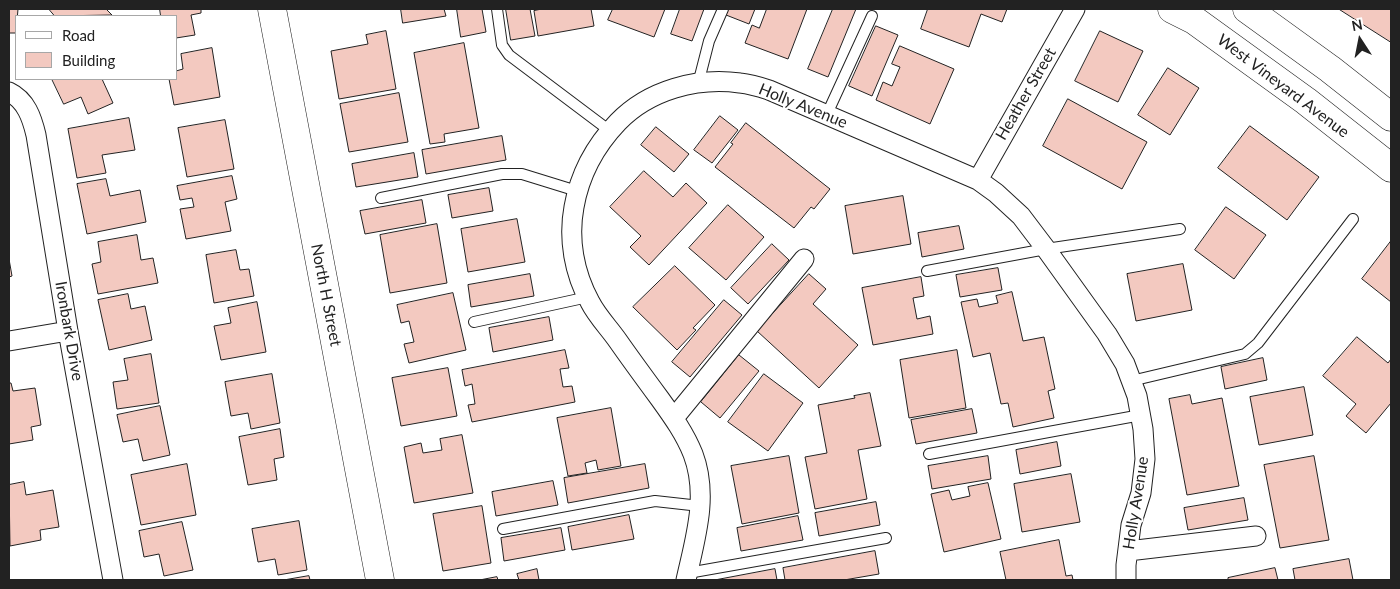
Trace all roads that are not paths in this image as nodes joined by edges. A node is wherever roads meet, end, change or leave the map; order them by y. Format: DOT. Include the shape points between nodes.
graph roads {
  1 [pos="272,9"];
  2 [pos="497,9"];
  3 [pos="723,9"];
  4 [pos="1075,9"];
  5 [pos="1172,9"];
  6 [pos="1247,9"];
  7 [pos="872,16"];
  8 [pos="698,84"];
  9 [pos="9,92"];
  10 [pos="827,114"];
  11 [pos="1391,117"];
  12 [pos="610,131"];
  13 [pos="1391,168"];
  14 [pos="978,180"];
  15 [pos="576,190"];
  16 [pos="381,198"];
  17 [pos="1353,219"];
  18 [pos="1180,229"];
  19 [pos="1046,249"];
  20 [pos="804,259"];
  21 [pos="927,271"];
  22 [pos="588,297"];
  23 [pos="474,322"];
  24 [pos="68,331"];
  25 [pos="9,341"];
  26 [pos="1131,381"];
  27 [pos="1141,415"];
  28 [pos="674,418"];
  29 [pos="929,454"];
  30 [pos="700,506"];
  31 [pos="503,529"];
  32 [pos="1256,536"];
  33 [pos="886,538"];
  34 [pos="1128,551"];
  35 [pos="687,576"];
  36 [pos="112,580"];
  37 [pos="380,580"];
  38 [pos="1126,580"];
  1 -- 37 [label="street, North H Street"];
  2 -- 12 [label="lane" via="502,45 509,55"];
  3 -- 8 [label="lane"];
  4 -- 14 [label="street, Heather Street"];
  5 -- 13 [label="street, West Vineyard Avenue" via="1194,20 1306,101"];
  6 -- 11 [label="street"];
  7 -- 10 [label="lane"];
  8 -- 10 [label="street, Holly Avenue" via="717,81 741,83 769,90"];
  8 -- 12 [label="street, Holly Avenue" via="664,92 643,103"];
  9 -- 24 [label="street, Ironbark Drive" via="20,99 32,120"];
  10 -- 14 [label="street, Holly Avenue"];
  12 -- 15 [label="street, Holly Avenue" via="587,163"];
  14 -- 19 [label="street, Holly Avenue" via="1021,216"];
  15 -- 16 [label="lane" via="522,174 502,174"];
  15 -- 22 [label="street, Holly Avenue" via="572,248"];
  17 -- 26 [label="lane" via="1258,343 1245,354"];
  18 -- 19 [label="lane"];
  19 -- 21 [label="lane"];
  19 -- 26 [label="street, Holly Avenue" via="1107,334"];
  20 -- 28 [label="street"];
  22 -- 23 [label="lane"];
  22 -- 28 [label="street, Holly Avenue"];
  24 -- 25 [label="street"];
  24 -- 36 [label="street, Ironbark Drive"];
  26 -- 27 [label="street, Holly Avenue"];
  27 -- 29 [label="lane"];
  27 -- 34 [label="street, Holly Avenue" via="1145,459"];
  28 -- 30 [label="street, Holly Avenue" via="694,456 700,484"];
  30 -- 31 [label="lane" via="655,501"];
  30 -- 35 [label="street, Holly Avenue"];
  32 -- 34 [label="street"];
  33 -- 35 [label="lane"];
  34 -- 38 [label="street, Holly Avenue"];
}
